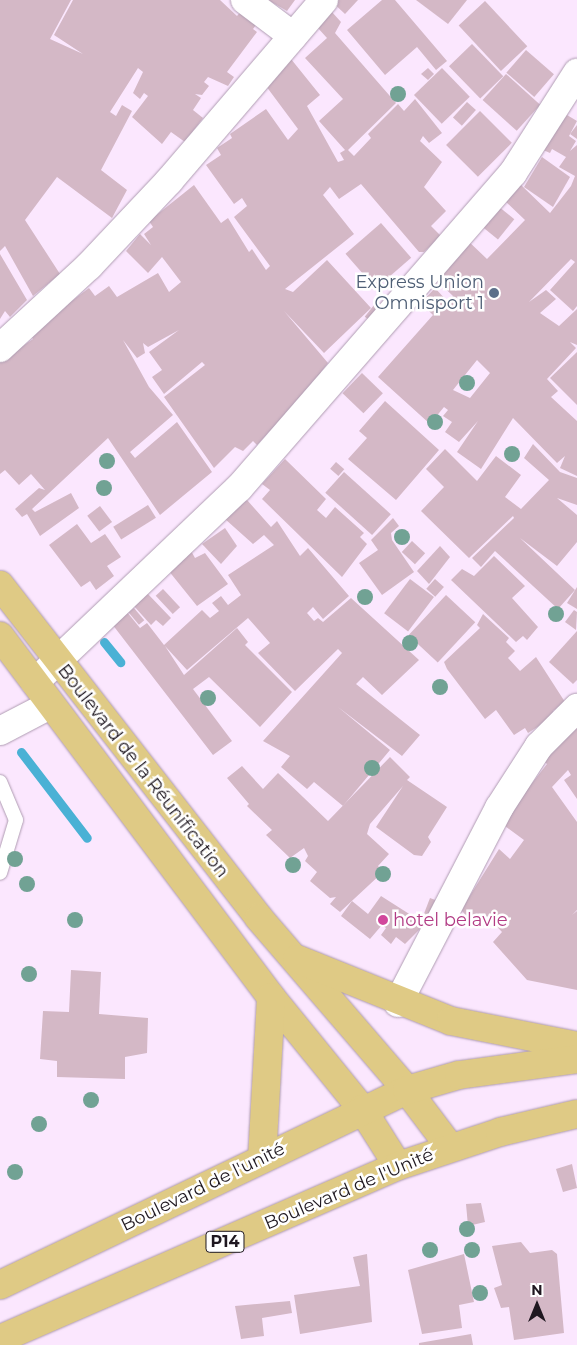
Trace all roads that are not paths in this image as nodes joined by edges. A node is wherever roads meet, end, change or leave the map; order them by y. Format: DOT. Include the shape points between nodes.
graph roads {
  1 [pos="245,0"];
  2 [pos="324,0"];
  3 [pos="293,36"];
  4 [pos="577,73"];
  5 [pos="0,348"];
  6 [pos="0,585"];
  7 [pos="0,636"];
  8 [pos="58,663"];
  9 [pos="34,682"];
  10 [pos="50,705"];
  11 [pos="577,708"];
  12 [pos="0,731"];
  13 [pos="0,782"];
  14 [pos="0,872"];
  15 [pos="289,955"];
  16 [pos="271,997"];
  17 [pos="398,1003"];
  18 [pos="577,1046"];
  19 [pos="577,1059"];
  20 [pos="407,1090"];
  21 [pos="362,1109"];
  22 [pos="577,1114"];
  23 [pos="450,1147"];
  24 [pos="262,1159"];
  25 [pos="398,1166"];
  26 [pos="0,1284"];
  27 [pos="0,1339"];
  1 -- 3 [label="street"];
  2 -- 3 [label="street"];
  3 -- 5 [label="street" via="169,181 89,266"];
  4 -- 8 [label="street" via="513,173 405,301 240,488"];
  6 -- 8 [label="main road, Boulevard de la Réunification"];
  7 -- 9 [label="main road"];
  8 -- 9 [label="street"];
  8 -- 15 [label="main road, Boulevard de la Réunification"];
  9 -- 10 [label="main road"];
  10 -- 12 [label="street"];
  10 -- 16 [label="main road"];
  11 -- 17 [label="street" via="539,746 499,808"];
  13 -- 14 [label="lane" via="16,820"];
  15 -- 17 [label="main road"];
  15 -- 20 [label="main road, Boulevard de la Réunification"];
  16 -- 21 [label="main road"];
  16 -- 24 [label="main road"];
  17 -- 18 [label="main road" via="501,1034"];
  19 -- 20 [label="main road, Boulevard de l'unité" via="460,1076"];
  20 -- 21 [label="main road, Boulevard de l'unité"];
  20 -- 23 [label="main road, Boulevard de la Réunification"];
  21 -- 24 [label="main road, Boulevard de l'unité"];
  21 -- 25 [label="main road"];
  22 -- 23 [label="main road, P14"];
  23 -- 25 [label="main road, Boulevard de l'Unité / P14"];
  24 -- 26 [label="main road, Boulevard de l'unité"];
  25 -- 27 [label="main road, Boulevard de l'Unité / P14"];
}
